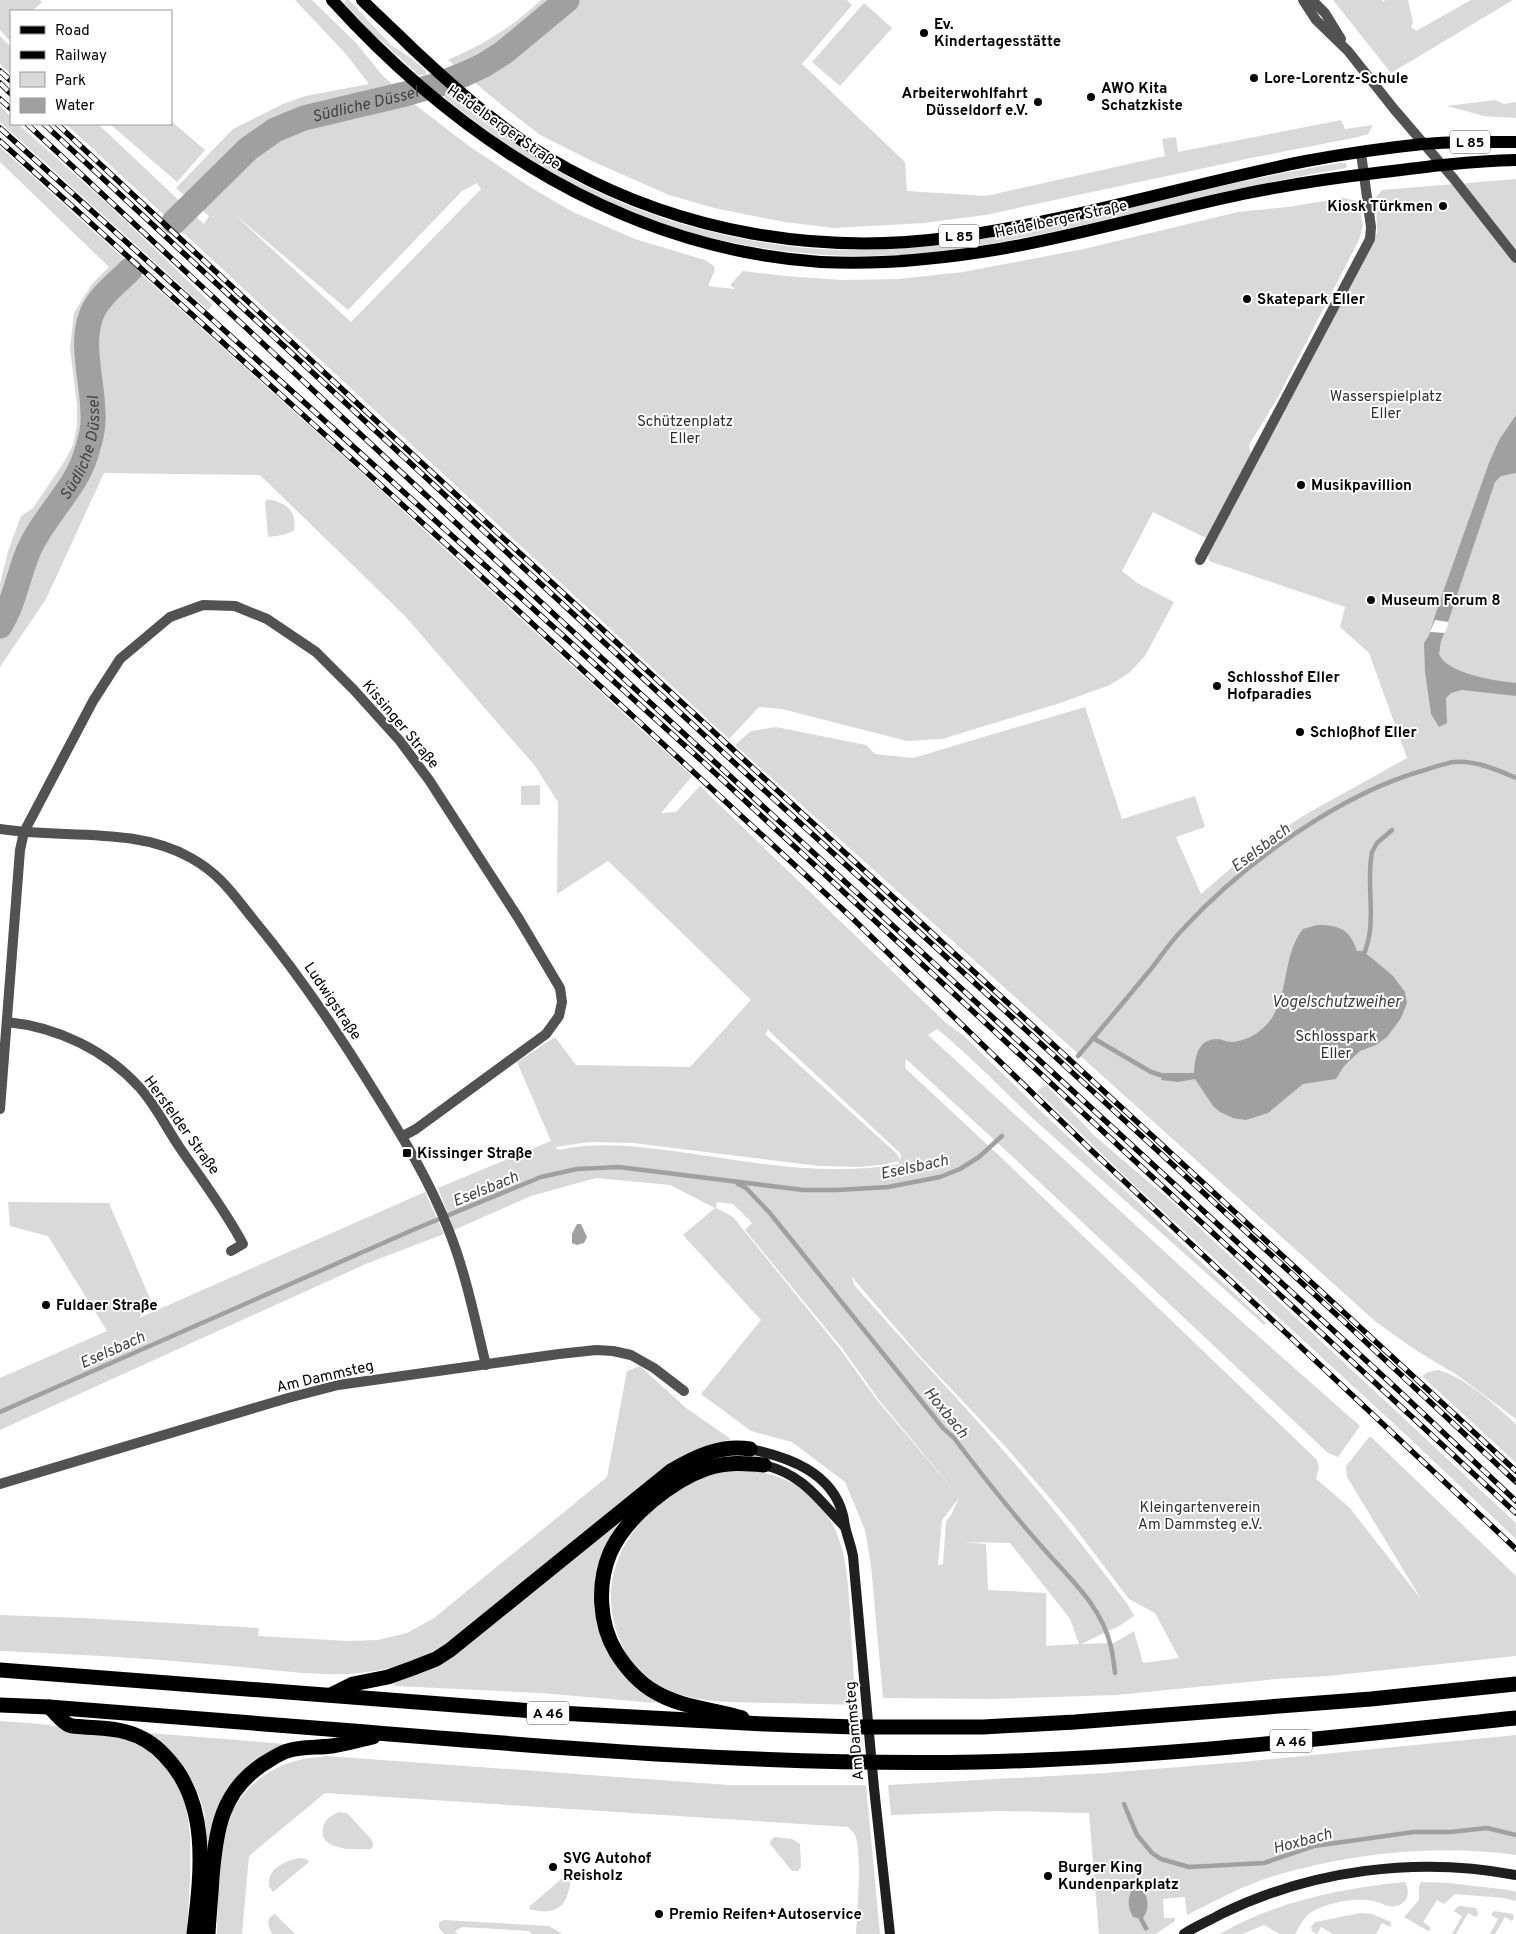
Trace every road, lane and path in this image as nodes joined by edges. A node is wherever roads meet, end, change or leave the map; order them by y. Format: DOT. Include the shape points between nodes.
graph roads {
  1 [pos="332,0"];
  2 [pos="362,0"];
  3 [pos="1303,0"];
  4 [pos="1312,0"];
  5 [pos="374,6"];
  6 [pos="1348,51"];
  7 [pos="1516,142"];
  8 [pos="1424,144"];
  9 [pos="1361,152"];
  10 [pos="1516,160"];
  11 [pos="1442,164"];
  12 [pos="1364,174"];
  13 [pos="1516,258"];
  14 [pos="1200,560"];
  15 [pos="0,829"];
  16 [pos="24,832"];
  17 [pos="7,1022"];
  18 [pos="0,1110"];
  19 [pos="402,1136"];
  20 [pos="231,1251"];
  21 [pos="486,1365"];
  22 [pos="684,1391"];
  23 [pos="750,1449"];
  24 [pos="764,1464"];
  25 [pos="0,1484"];
  26 [pos="845,1527"];
  27 [pos="0,1670"];
  28 [pos="1516,1684"];
  29 [pos="331,1695"];
  30 [pos="0,1705"];
  31 [pos="49,1707"];
  32 [pos="1516,1718"];
  33 [pos="765,1724"];
  34 [pos="389,1734"];
  35 [pos="1516,1875"];
  36 [pos="194,1934"];
  37 [pos="208,1934"];
  38 [pos="890,1934"];
  39 [pos="1184,1934"];
  1 -- 12 [label="main road, Heidelberger Straße / L 85" via="436,100 535,171 638,222 736,250 822,262 929,259 1002,249 1245,193"];
  2 -- 5 [label="main road, Heidelberger Straße / L 85"];
  3 -- 6 [label="street" via="1316,20"];
  4 -- 6 [label="street" via="1325,13"];
  5 -- 9 [label="main road, Heidelberger Straße / L 85" via="459,92 508,131 567,168 666,212 751,234 818,242 871,243 978,233 1263,170"];
  6 -- 8 [label="street"];
  7 -- 8 [label="main road, Heidelberger Straße / L 85"];
  8 -- 9 [label="main road, Heidelberger Straße / L 85"];
  8 -- 11 [label="street"];
  9 -- 12 [label="street"];
  10 -- 11 [label="main road, Heidelberger Straße / L 85"];
  11 -- 12 [label="main road, Heidelberger Straße / L 85"];
  11 -- 13 [label="street"];
  12 -- 14 [label="street" via="1370,239"];
  15 -- 16 [label="street, Ludwigstraße"];
  16 -- 17 [label="street"];
  16 -- 19 [label="street, Ludwigstraße" via="144,841 192,858 216,875 232,890 309,991"];
  16 -- 19 [label="street, Kissinger Straße" via="93,701 120,659 170,617 203,605 235,606 267,619 316,652 400,741 429,780 547,965 562,995 559,1016 546,1034 432,1118"];
  17 -- 18 [label="street"];
  17 -- 20 [label="street, Hersfelder Straße" via="59,1033 102,1055 140,1089 236,1231 243,1244"];
  19 -- 21 [label="street, Ludwigstraße" via="450,1231"];
  21 -- 22 [label="street, Am Dammsteg" via="559,1354 613,1351 631,1355"];
  21 -- 25 [label="street, Am Dammsteg" via="338,1384"];
  23 -- 26 [label="main road, Am Dammsteg" via="792,1460 819,1478 838,1502"];
  23 -- 29 [label="highway" via="713,1451 671,1471 436,1659 388,1677 353,1684"];
  24 -- 26 [label="main road, Am Dammsteg" via="803,1482"];
  24 -- 33 [label="highway" via="739,1463 709,1468 674,1484 653,1501 637,1515 610,1554 602,1598 603,1622 611,1644 625,1666 644,1685 691,1707"];
  26 -- 38 [label="main road, Am Dammsteg" via="853,1556"];
  27 -- 29 [label="highway, A 46"];
  28 -- 33 [label="highway, A 46" via="1202,1714 983,1727"];
  29 -- 33 [label="highway, A 46" via="559,1713"];
  30 -- 31 [label="highway, A 46"];
  31 -- 34 [label="highway, A 46"];
  31 -- 36 [label="highway" via="69,1725 110,1729 137,1736 176,1766 193,1800 199,1829"];
  32 -- 34 [label="highway, A 46" via="1170,1752 978,1762 859,1762 606,1752"];
  34 -- 37 [label="highway" via="286,1752 256,1769 241,1783 227,1804 218,1827"];
  35 -- 39 [label="main road" via="1463,1867 1373,1869 1299,1884 1269,1894"];
}
